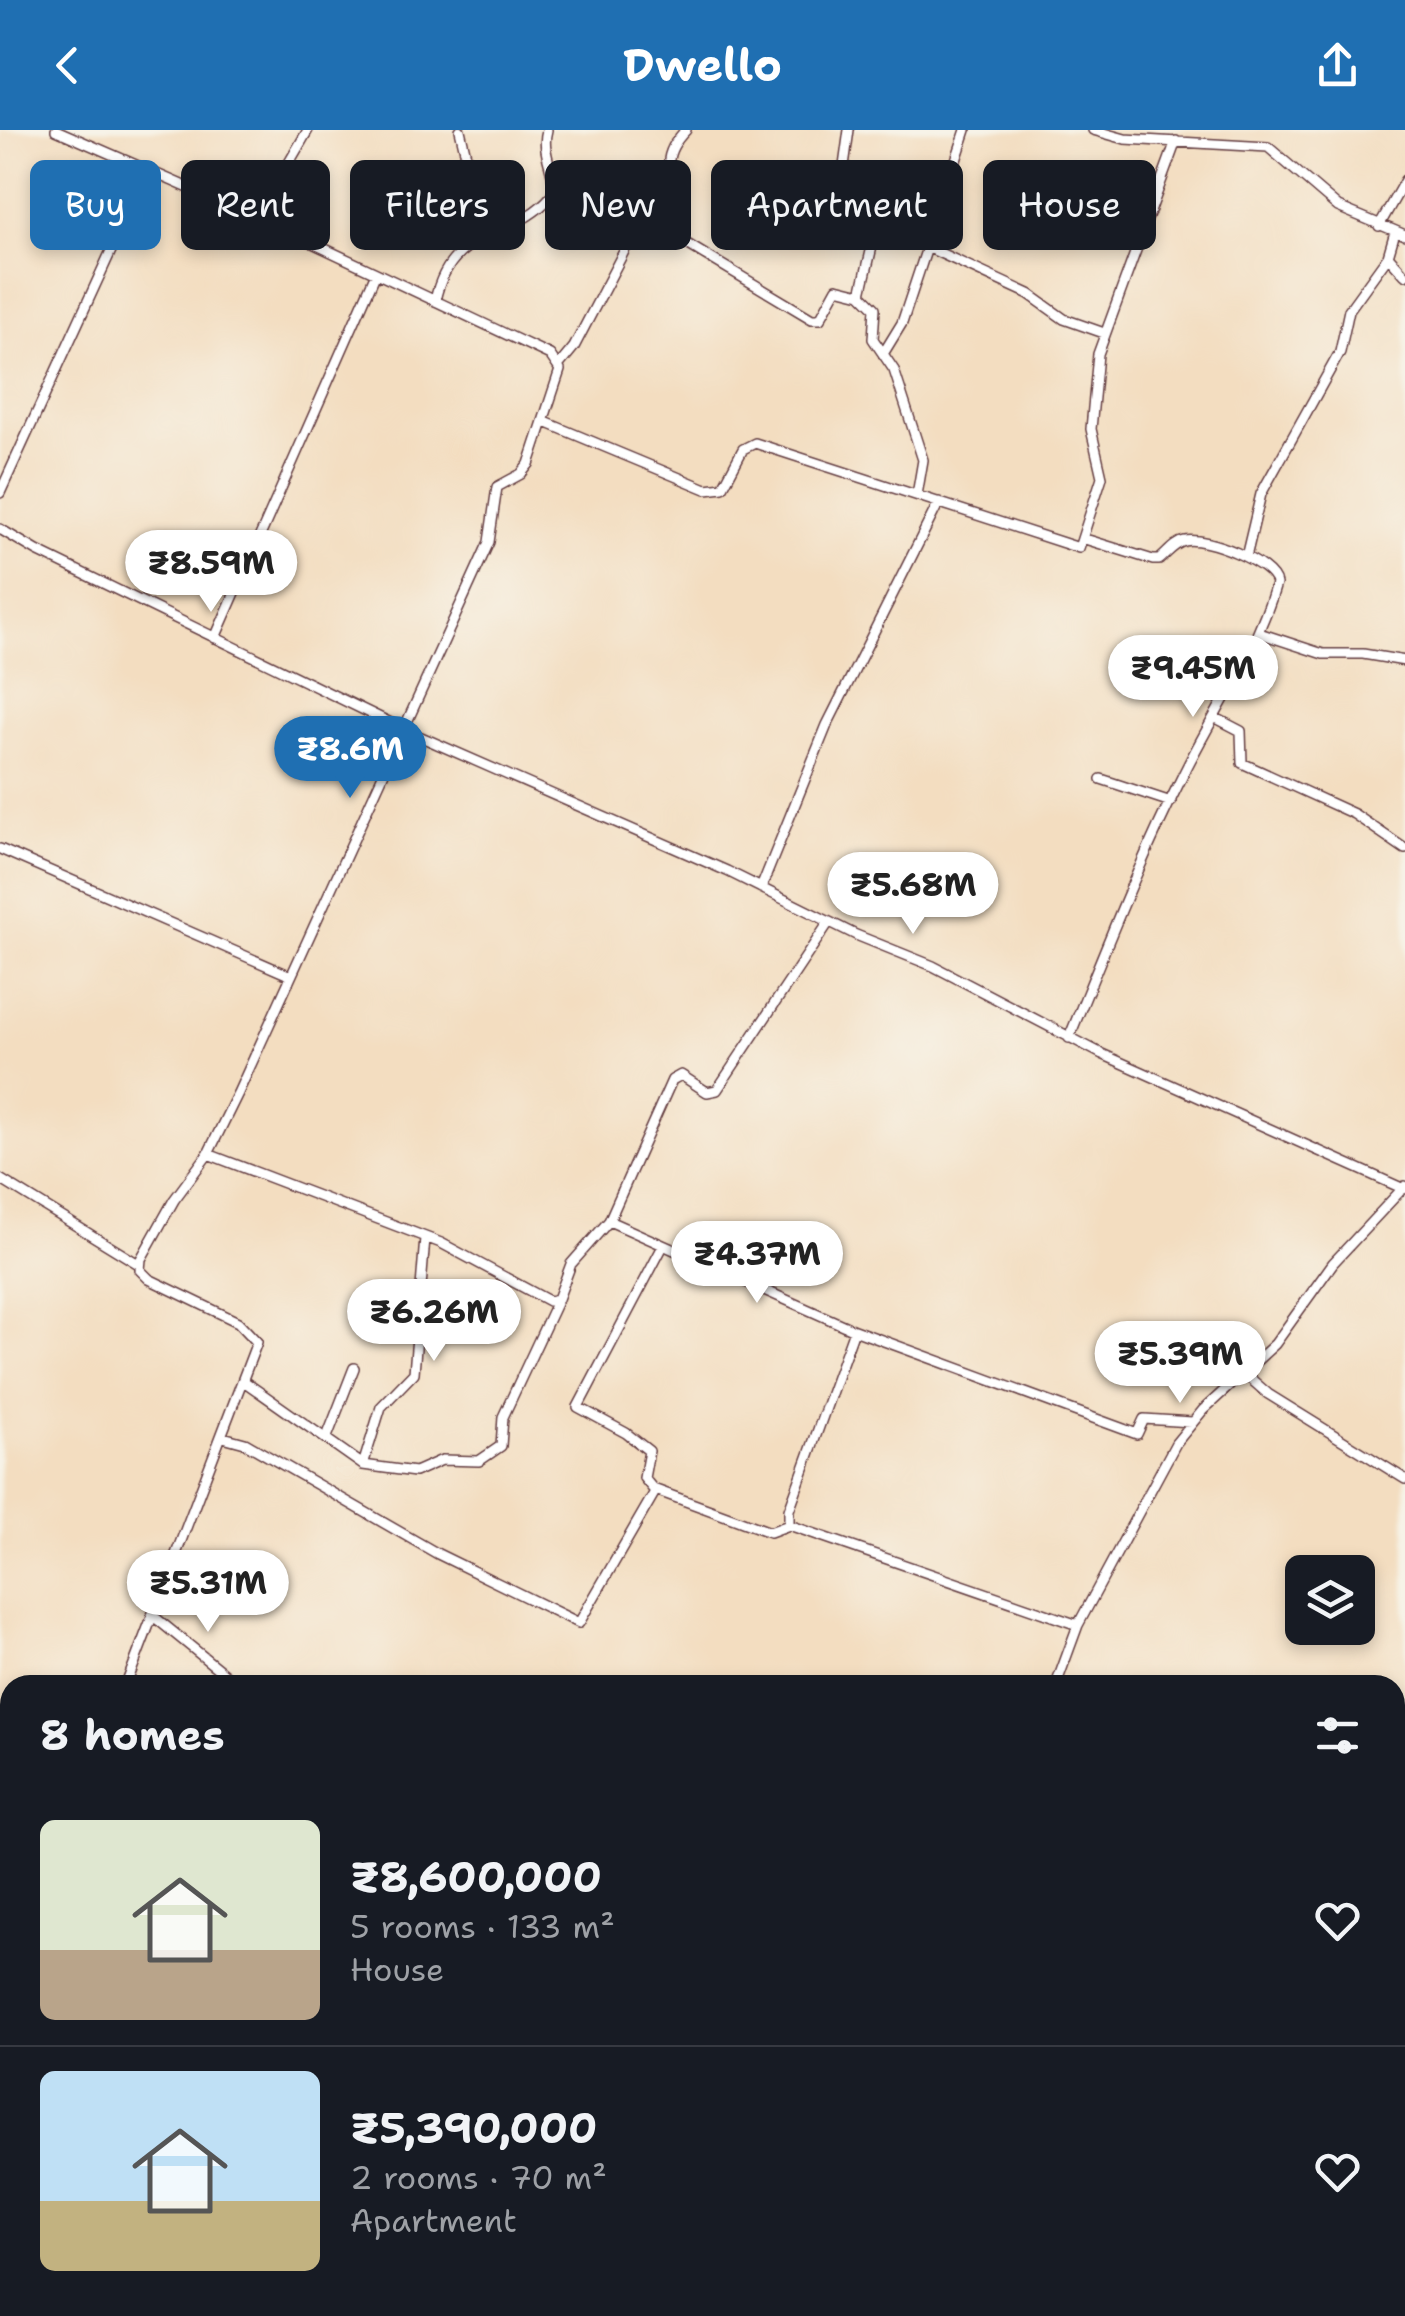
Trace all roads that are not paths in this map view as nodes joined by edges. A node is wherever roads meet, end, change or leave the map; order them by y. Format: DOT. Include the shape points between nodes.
graph roads {
  1 [pos="56,130"];
  2 [pos="308,130"];
  3 [pos="460,130"];
  4 [pos="548,130"];
  5 [pos="686,130"];
  6 [pos="850,130"];
  7 [pos="966,130"];
  8 [pos="1093,130"];
  9 [pos="1176,142"];
  10 [pos="125,160"];
  11 [pos="291,160"];
  12 [pos="467,160"];
  13 [pos="669,160"];
  14 [pos="956,160"];
  15 [pos="1405,180"];
  16 [pos="525,211"];
  17 [pos="1380,226"];
  18 [pos="1400,233"];
  19 [pos="691,247"];
  20 [pos="111,250"];
  21 [pos="327,250"];
  22 [pos="462,250"];
  23 [pos="626,250"];
  24 [pos="926,250"];
  25 [pos="934,250"];
  26 [pos="1388,256"];
  27 [pos="376,273"];
  28 [pos="1405,276"];
  29 [pos="862,294"];
  30 [pos="435,301"];
  31 [pos="1104,333"];
  32 [pos="883,354"];
  33 [pos="560,364"];
  34 [pos="545,422"];
  35 [pos="0,494"];
  36 [pos="917,495"];
  37 [pos="938,502"];
  38 [pos="0,529"];
  39 [pos="1085,540"];
  40 [pos="1246,558"];
  41 [pos="1259,632"];
  42 [pos="215,638"];
  43 [pos="1405,661"];
  44 [pos="1216,718"];
  45 [pos="403,729"];
  46 [pos="1101,779"];
  47 [pos="1171,802"];
  48 [pos="0,849"];
  49 [pos="1405,850"];
  50 [pos="761,888"];
  51 [pos="829,922"];
  52 [pos="290,976"];
  53 [pos="1069,1038"];
  54 [pos="208,1154"];
  55 [pos="0,1179"];
  56 [pos="1404,1187"];
  57 [pos="609,1220"];
  58 [pos="425,1238"];
  59 [pos="662,1246"];
  60 [pos="140,1266"];
  61 [pos="558,1298"];
  62 [pos="854,1330"];
  63 [pos="354,1368"];
  64 [pos="1244,1373"];
  65 [pos="244,1382"];
  66 [pos="1192,1422"];
  67 [pos="223,1437"];
  68 [pos="327,1437"];
  69 [pos="363,1465"];
  70 [pos="1405,1479"];
  71 [pos="656,1490"];
  72 [pos="790,1525"];
  73 [pos="152,1615"];
  74 [pos="1078,1625"];
  75 [pos="130,1675"];
  76 [pos="226,1675"];
  77 [pos="1060,1675"];
  1 -- 10 [label="street"];
  2 -- 11 [label="street"];
  3 -- 12 [label="street"];
  4 -- 16 [label="street" via="544,148 552,195"];
  5 -- 13 [label="street" via="670,147"];
  6 -- 29 [label="street" via="844,166 874,238"];
  7 -- 14 [label="street"];
  8 -- 9 [label="street"];
  9 -- 17 [label="street" via="1258,139 1338,207"];
  9 -- 31 [label="street"];
  15 -- 17 [label="street"];
  17 -- 18 [label="street"];
  18 -- 26 [label="street"];
  19 -- 29 [label="street" via="812,320 820,319 837,288"];
  20 -- 35 [label="street"];
  21 -- 27 [label="street"];
  22 -- 30 [label="street" via="442,276"];
  23 -- 33 [label="street"];
  24 -- 32 [label="street" via="902,323"];
  25 -- 31 [label="street"];
  26 -- 28 [label="street"];
  26 -- 40 [label="street" via="1358,292 1344,345 1262,494"];
  27 -- 30 [label="street"];
  27 -- 42 [label="street"];
  29 -- 32 [label="street" via="876,308 873,339"];
  30 -- 33 [label="street"];
  31 -- 39 [label="street" via="1091,429 1102,477"];
  32 -- 36 [label="street" via="921,450"];
  33 -- 34 [label="street"];
  34 -- 36 [label="street" via="713,491 723,487 746,445 755,443"];
  34 -- 45 [label="street" via="526,470 497,486 490,542"];
  36 -- 37 [label="street"];
  37 -- 39 [label="street" via="1075,548"];
  37 -- 50 [label="street" via="827,725"];
  38 -- 42 [label="street"];
  39 -- 40 [label="street" via="1153,560 1196,540"];
  40 -- 41 [label="street" via="1276,577"];
  41 -- 43 [label="street" via="1323,654"];
  41 -- 44 [label="street"];
  42 -- 45 [label="street"];
  44 -- 47 [label="street"];
  44 -- 49 [label="street" via="1241,731 1242,764 1354,814"];
  45 -- 50 [label="street"];
  45 -- 52 [label="street"];
  46 -- 47 [label="street"];
  47 -- 53 [label="street"];
  48 -- 52 [label="street"];
  50 -- 51 [label="street"];
  51 -- 53 [label="street" via="932,966"];
  51 -- 57 [label="street" via="716,1090 707,1092 681,1074 672,1080"];
  52 -- 54 [label="street"];
  53 -- 56 [label="street"];
  54 -- 58 [label="street"];
  54 -- 60 [label="street" via="174,1200"];
  55 -- 60 [label="street"];
  56 -- 64 [label="street"];
  57 -- 59 [label="street"];
  57 -- 61 [label="street" via="572,1264"];
  58 -- 61 [label="street" via="535,1295"];
  58 -- 69 [label="street" via="414,1372 381,1407"];
  59 -- 62 [label="street"];
  59 -- 71 [label="street" via="577,1403 649,1451 644,1478"];
  60 -- 65 [label="street" via="149,1279 253,1334 257,1348"];
  61 -- 69 [label="street" via="508,1406 496,1451 479,1461 442,1460 415,1472"];
  62 -- 66 [label="street" via="1137,1434 1144,1419"];
  62 -- 72 [label="street" via="788,1510"];
  63 -- 68 [label="street"];
  64 -- 66 [label="street"];
  64 -- 70 [label="street"];
  65 -- 67 [label="street"];
  65 -- 68 [label="street"];
  66 -- 74 [label="street"];
  67 -- 71 [label="street" via="580,1623"];
  67 -- 73 [label="street"];
  68 -- 69 [label="street"];
  71 -- 72 [label="street" via="770,1532"];
  72 -- 74 [label="street"];
  73 -- 75 [label="street"];
  73 -- 76 [label="street"];
  74 -- 77 [label="street"];
}
